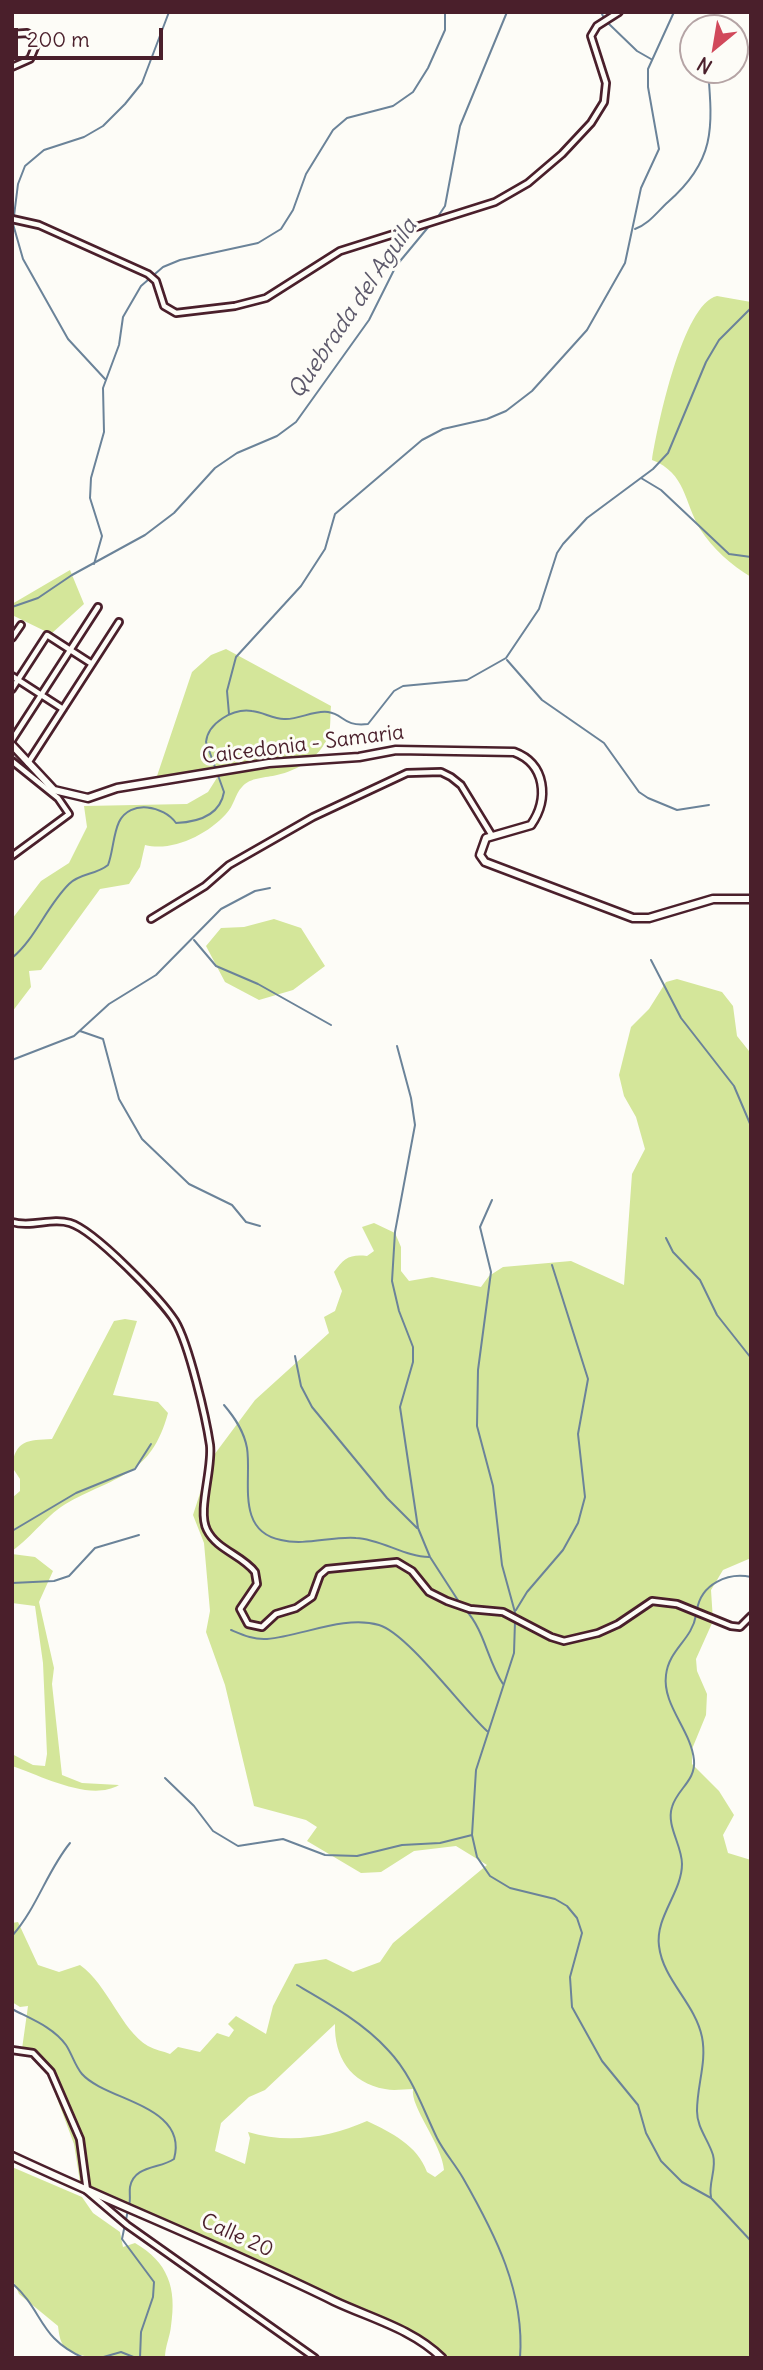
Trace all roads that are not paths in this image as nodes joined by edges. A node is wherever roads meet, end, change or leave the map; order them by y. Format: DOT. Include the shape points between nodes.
graph roads {
  1 [pos="619,12"];
  2 [pos="12,34"];
  3 [pos="12,67"];
  4 [pos="12,219"];
  5 [pos="98,607"];
  6 [pos="119,622"];
  7 [pos="21,625"];
  8 [pos="12,638"];
  9 [pos="70,650"];
  10 [pos="92,664"];
  11 [pos="12,676"];
  12 [pos="18,680"];
  13 [pos="12,689"];
  14 [pos="41,695"];
  15 [pos="63,709"];
  16 [pos="12,742"];
  17 [pos="12,761"];
  18 [pos="28,763"];
  19 [pos="491,834"];
  20 [pos="12,856"];
  21 [pos="751,899"];
  22 [pos="150,919"];
  23 [pos="12,1222"];
  24 [pos="751,1616"];
  25 [pos="12,2050"];
  26 [pos="12,2156"];
  27 [pos="87,2191"];
  28 [pos="315,2358"];
  29 [pos="442,2358"];
  1 -- 4 [label="street" via="597,26 591,36 606,83 600,111 562,154 528,183 495,202 340,251 266,298 176,313 164,306 156,281 148,274 39,225"];
  2 -- 3 [label="street" via="27,33 36,45 30,59"];
  5 -- 9 [label="street"];
  6 -- 10 [label="street"];
  7 -- 8 [label="street"];
  9 -- 10 [label="street"];
  9 -- 12 [label="street" via="47,635"];
  9 -- 14 [label="street"];
  10 -- 15 [label="street"];
  11 -- 12 [label="street"];
  12 -- 13 [label="street"];
  12 -- 14 [label="street"];
  14 -- 15 [label="street"];
  14 -- 16 [label="street"];
  15 -- 18 [label="street"];
  16 -- 18 [label="street, Caicedonia - Samaria"];
  17 -- 20 [label="street" via="58,798 69,814"];
  18 -- 19 [label="street, Caicedonia - Samaria" via="54,790 88,798 117,788 269,763 396,750 514,752 531,761 540,773 540,809 531,825"];
  19 -- 21 [label="street" via="481,847 485,862 633,918 649,918 722,897"];
  19 -- 22 [label="street" via="451,777 441,772 407,773 313,817 229,865 205,886"];
  23 -- 24 [label="street" via="76,1225 133,1274 176,1322 210,1447 204,1522 217,1542 255,1572 257,1584 240,1609 248,1624 262,1627 276,1614 304,1603 327,1569 386,1562 406,1565 429,1592 447,1601 503,1612 564,1640 598,1633 652,1601 677,1604 731,1626 740,1627"];
  25 -- 27 [label="street" via="33,2053 51,2072 80,2139"];
  26 -- 27 [label="street, Calle 20"];
  27 -- 28 [label="street" via="127,2225"];
  27 -- 29 [label="street, Calle 20" via="395,2327"];
}
